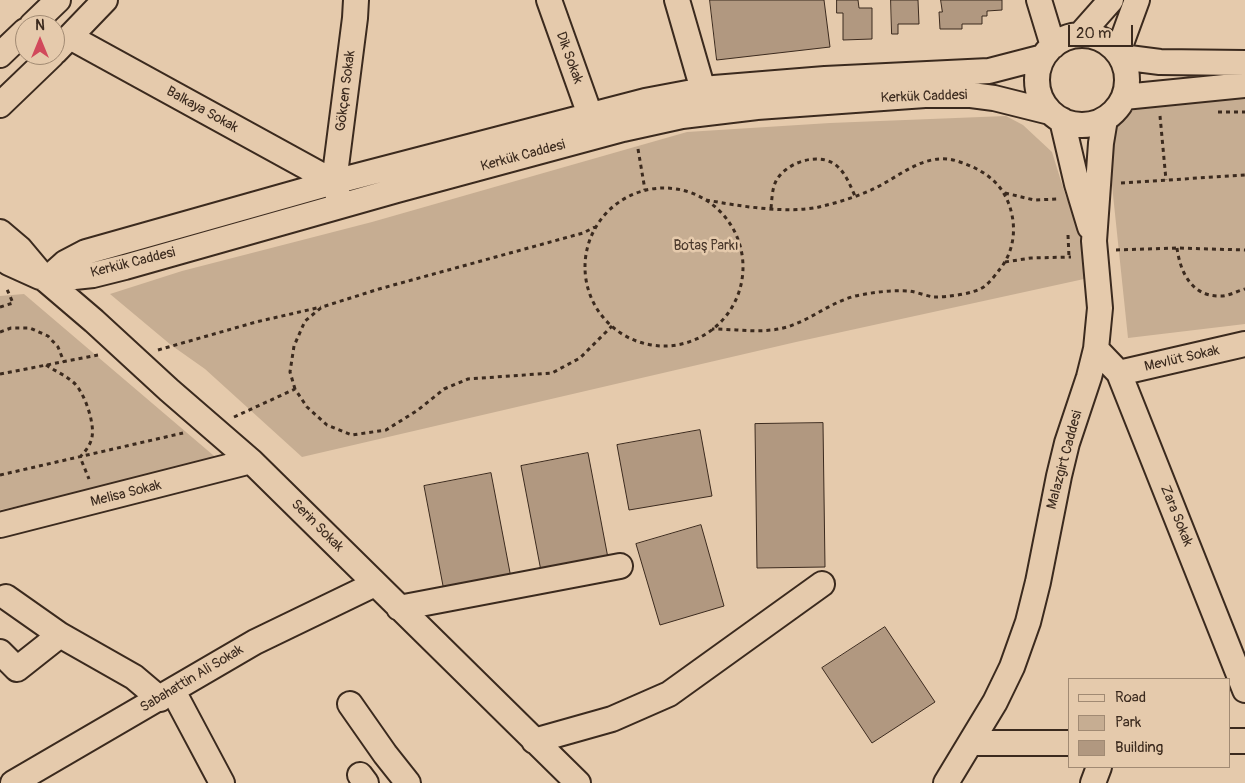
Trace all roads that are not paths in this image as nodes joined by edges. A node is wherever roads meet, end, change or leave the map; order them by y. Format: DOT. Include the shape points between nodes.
graph roads {
  1 [pos="58,0"];
  2 [pos="106,0"];
  3 [pos="356,0"];
  4 [pos="549,0"];
  5 [pos="677,0"];
  6 [pos="1039,0"];
  7 [pos="1111,0"];
  8 [pos="1137,0"];
  9 [pos="42,15"];
  10 [pos="1080,35"];
  11 [pos="15,41"];
  12 [pos="65,41"];
  13 [pos="65,46"];
  14 [pos="1048,51"];
  15 [pos="1119,54"];
  16 [pos="0,55"];
  17 [pos="1245,63"];
  18 [pos="42,65"];
  19 [pos="1245,85"];
  20 [pos="1124,97"];
  21 [pos="705,101"];
  22 [pos="0,105"];
  23 [pos="1056,116"];
  24 [pos="1105,119"];
  25 [pos="593,126"];
  26 [pos="334,182"];
  27 [pos="341,205"];
  28 [pos="0,232"];
  29 [pos="1095,249"];
  30 [pos="0,257"];
  31 [pos="46,280"];
  32 [pos="1245,344"];
  33 [pos="1096,349"];
  34 [pos="1119,373"];
  35 [pos="251,461"];
  36 [pos="0,525"];
  37 [pos="620,566"];
  38 [pos="375,584"];
  39 [pos="822,584"];
  40 [pos="6,597"];
  41 [pos="399,608"];
  42 [pos="60,635"];
  43 [pos="0,652"];
  44 [pos="1245,690"];
  45 [pos="166,695"];
  46 [pos="350,704"];
  47 [pos="534,741"];
  48 [pos="1230,741"];
  49 [pos="1245,741"];
  50 [pos="971,743"];
  51 [pos="1068,743"];
  52 [pos="1099,768"];
  53 [pos="13,783"];
  54 [pos="222,783"];
  55 [pos="408,783"];
  56 [pos="578,783"];
  57 [pos="946,783"];
  58 [pos="1093,783"];
  1 -- 9 [label="street"];
  2 -- 12 [label="street"];
  3 -- 26 [label="street, Gökçen Sokak"];
  4 -- 25 [label="street, Dik Sokak"];
  5 -- 21 [label="street"];
  6 -- 14 [label="street"];
  7 -- 10 [label="street"];
  8 -- 15 [label="street"];
  10 -- 14 [label="street" via="1066,38"];
  10 -- 15 [label="street" via="1107,42"];
  11 -- 16 [label="street"];
  13 -- 26 [label="street, Balkaya Sokak"];
  14 -- 21 [label="street, Kerkük Caddesi" via="988,71 825,79"];
  14 -- 23 [label="street" via="1039,68 1038,91"];
  15 -- 17 [label="street" via="1160,62"];
  15 -- 20 [label="street" via="1127,74"];
  18 -- 22 [label="street"];
  19 -- 20 [label="street"];
  20 -- 24 [label="street"];
  21 -- 23 [label="street, Kerkük Caddesi" via="811,103 971,95 994,98"];
  21 -- 25 [label="street, Kerkük Caddesi" via="645,101"];
  23 -- 24 [label="street" via="1076,125"];
  23 -- 29 [label="street"];
  24 -- 29 [label="street, Malazgirt Caddesi" via="1100,143"];
  25 -- 26 [label="street, Kerkük Caddesi"];
  25 -- 27 [label="street, Kerkük Caddesi"];
  26 -- 27 [label="street"];
  26 -- 31 [label="street, Kerkük Caddesi" via="86,252 65,263"];
  27 -- 31 [label="street, Kerkük Caddesi" via="126,268"];
  28 -- 31 [label="street, Serin Sokak" via="20,249"];
  29 -- 33 [label="street, Malazgirt Caddesi" via="1100,308"];
  30 -- 31 [label="street, Serin Sokak"];
  31 -- 35 [label="street, Serin Sokak"];
  32 -- 34 [label="street, Mevlüt Sokak"];
  33 -- 34 [label="street, Zara Sokak"];
  33 -- 50 [label="street, Malazgirt Caddesi" via="1061,468 1028,622 1012,667"];
  34 -- 44 [label="street, Zara Sokak"];
  35 -- 36 [label="street, Melisa Sokak"];
  35 -- 38 [label="street, Serin Sokak"];
  37 -- 41 [label="street"];
  38 -- 41 [label="street, Serin Sokak"];
  38 -- 45 [label="street, Sabahattin Ali Sokak" via="255,642"];
  39 -- 47 [label="street" via="669,694 612,719"];
  40 -- 42 [label="street"];
  41 -- 47 [label="street, Serin Sokak"];
  42 -- 43 [label="street" via="17,669"];
  42 -- 45 [label="street"];
  45 -- 53 [label="street, Sabahattin Ali Sokak"];
  45 -- 54 [label="street"];
  46 -- 55 [label="street"];
  47 -- 56 [label="street, Serin Sokak"];
  48 -- 49 [label="street"];
  50 -- 51 [label="street"];
  50 -- 57 [label="street, Malazgirt Caddesi"];
  52 -- 58 [label="street"];
}
